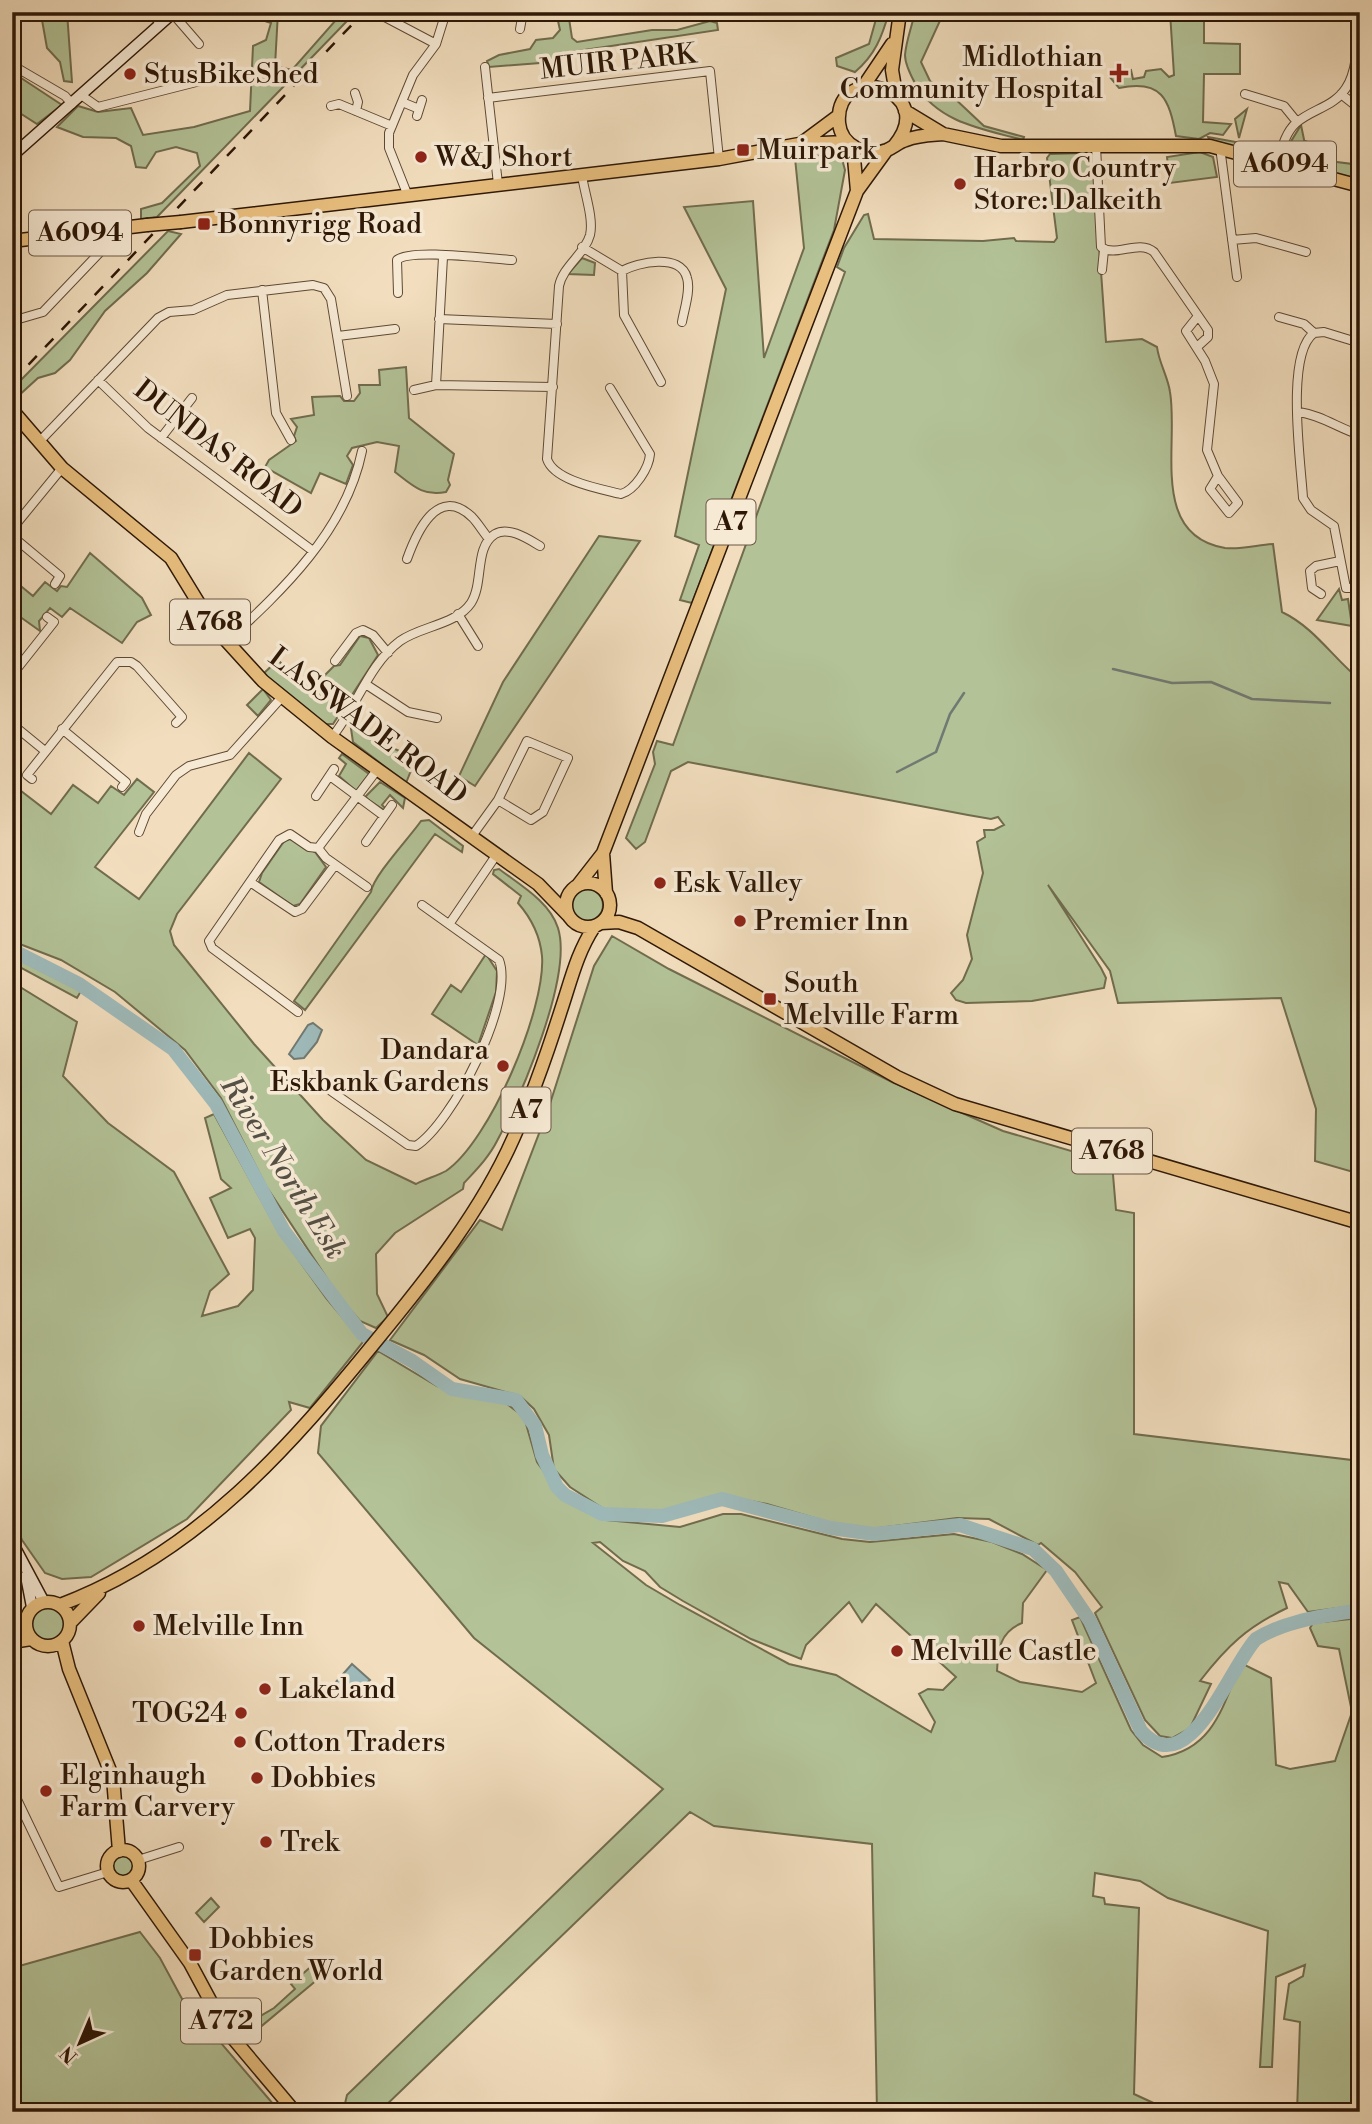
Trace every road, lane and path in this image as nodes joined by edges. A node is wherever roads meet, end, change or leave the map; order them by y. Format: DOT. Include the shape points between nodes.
graph roads {
  1 [pos="150,12"];
  2 [pos="446,12"];
  3 [pos="523,12"];
  4 [pos="900,12"];
  5 [pos="1257,12"];
  6 [pos="1281,12"];
  7 [pos="1359,12"];
  8 [pos="173,13"];
  9 [pos="381,15"];
  10 [pos="161,24"];
  11 [pos="520,29"];
  12 [pos="894,40"];
  13 [pos="199,44"];
  14 [pos="436,44"];
  15 [pos="12,65"];
  16 [pos="485,67"];
  17 [pos="224,74"];
  18 [pos="863,87"];
  19 [pos="355,93"];
  20 [pos="896,94"];
  21 [pos="1245,94"];
  22 [pos="1341,94"];
  23 [pos="488,98"];
  24 [pos="76,99"];
  25 [pos="402,102"];
  26 [pos="331,106"];
  27 [pos="419,108"];
  28 [pos="1360,109"];
  29 [pos="356,111"];
  30 [pos="905,111"];
  31 [pos="838,116"];
  32 [pos="1297,122"];
  33 [pos="392,126"];
  34 [pos="943,134"];
  35 [pos="799,144"];
  36 [pos="849,144"];
  37 [pos="1096,146"];
  38 [pos="1220,147"];
  39 [pos="890,148"];
  40 [pos="12,156"];
  41 [pos="719,159"];
  42 [pos="1278,162"];
  43 [pos="582,175"];
  44 [pos="498,184"];
  45 [pos="1360,186"];
  46 [pos="857,191"];
  47 [pos="408,196"];
  48 [pos="1232,240"];
  49 [pos="12,241"];
  50 [pos="105,247"];
  51 [pos="582,247"];
  52 [pos="1104,250"];
  53 [pos="1306,252"];
  54 [pos="443,257"];
  55 [pos="505,258"];
  56 [pos="1102,270"];
  57 [pos="622,271"];
  58 [pos="1237,277"];
  59 [pos="262,290"];
  60 [pos="398,293"];
  61 [pos="1198,316"];
  62 [pos="1279,317"];
  63 [pos="439,319"];
  64 [pos="12,321"];
  65 [pos="682,323"];
  66 [pos="557,324"];
  67 [pos="392,332"];
  68 [pos="1314,333"];
  69 [pos="338,336"];
  70 [pos="1360,343"];
  71 [pos="1196,346"];
  72 [pos="98,380"];
  73 [pos="662,382"];
  74 [pos="436,385"];
  75 [pos="553,387"];
  76 [pos="414,390"];
  77 [pos="615,391"];
  78 [pos="347,396"];
  79 [pos="192,398"];
  80 [pos="12,410"];
  81 [pos="1299,412"];
  82 [pos="1360,435"];
  83 [pos="161,438"];
  84 [pos="291,440"];
  85 [pos="39,442"];
  86 [pos="362,451"];
  87 [pos="62,468"];
  88 [pos="1218,476"];
  89 [pos="12,529"];
  90 [pos="12,536"];
  91 [pos="489,539"];
  92 [pos="540,546"];
  93 [pos="313,551"];
  94 [pos="407,559"];
  95 [pos="1340,561"];
  96 [pos="55,584"];
  97 [pos="1360,588"];
  98 [pos="1321,594"];
  99 [pos="458,614"];
  100 [pos="47,617"];
  101 [pos="226,642"];
  102 [pos="478,646"];
  103 [pos="388,653"];
  104 [pos="335,661"];
  105 [pos="12,675"];
  106 [pos="367,685"];
  107 [pos="282,697"];
  108 [pos="437,718"];
  109 [pos="176,723"];
  110 [pos="12,724"];
  111 [pos="62,729"];
  112 [pos="332,737"];
  113 [pos="45,751"];
  114 [pos="377,770"];
  115 [pos="32,779"];
  116 [pos="122,787"];
  117 [pos="316,796"];
  118 [pos="359,797"];
  119 [pos="498,800"];
  120 [pos="392,805"];
  121 [pos="384,816"];
  122 [pos="139,832"];
  123 [pos="472,836"];
  124 [pos="366,842"];
  125 [pos="318,848"];
  126 [pos="603,853"];
  127 [pos="497,855"];
  128 [pos="335,865"];
  129 [pos="250,882"];
  130 [pos="538,884"];
  131 [pos="576,886"];
  132 [pos="367,887"];
  133 [pos="608,896"];
  134 [pos="422,905"];
  135 [pos="569,918"];
  136 [pos="450,923"];
  137 [pos="598,925"];
  138 [pos="638,928"];
  139 [pos="576,958"];
  140 [pos="287,1004"];
  141 [pos="281,1012"];
  142 [pos="298,1012"];
  143 [pos="331,1091"];
  144 [pos="1360,1223"];
  145 [pos="12,1542"];
  146 [pos="105,1588"];
  147 [pos="38,1605"];
  148 [pos="60,1605"];
  149 [pos="25,1621"];
  150 [pos="70,1623"];
  151 [pos="12,1633"];
  152 [pos="31,1639"];
  153 [pos="12,1642"];
  154 [pos="57,1644"];
  155 [pos="12,1789"];
  156 [pos="179,1847"];
  157 [pos="119,1851"];
  158 [pos="138,1860"];
  159 [pos="108,1872"];
  160 [pos="131,1880"];
  161 [pos="295,2112"];
  1 -- 10 [label="street"];
  2 -- 14 [label="street"];
  3 -- 11 [label="street"];
  4 -- 12 [label="main road"];
  5 -- 6 [label="street"];
  7 -- 22 [label="street" via="1354,61"];
  8 -- 10 [label="main road"];
  8 -- 13 [label="street"];
  9 -- 14 [label="street"];
  10 -- 24 [label="main road"];
  12 -- 18 [label="main road"];
  12 -- 20 [label="main road"];
  14 -- 25 [label="street" via="416,70"];
  15 -- 24 [label="street"];
  16 -- 23 [label="street"];
  17 -- 24 [label="street" via="98,107"];
  18 -- 20 [label="main road" via="876,86"];
  18 -- 31 [label="main road" via="846,97"];
  19 -- 29 [label="street"];
  20 -- 30 [label="main road"];
  21 -- 32 [label="street" via="1284,106"];
  22 -- 28 [label="street"];
  22 -- 32 [label="street"];
  23 -- 41 [label="street, MUIR PARK" via="710,71"];
  23 -- 44 [label="street"];
  24 -- 40 [label="main road"];
  25 -- 27 [label="street"];
  25 -- 33 [label="street"];
  26 -- 29 [label="street" via="340,104"];
  29 -- 33 [label="street"];
  30 -- 34 [label="main road, A6094"];
  30 -- 39 [label="main road" via="904,130"];
  31 -- 35 [label="main road, A6094"];
  31 -- 36 [label="main road" via="839,130"];
  32 -- 42 [label="street" via="1287,134"];
  33 -- 47 [label="street" via="389,148"];
  34 -- 37 [label="main road, A6094" via="1001,146"];
  34 -- 39 [label="main road, A6094" via="905,140"];
  35 -- 36 [label="main road, A6094"];
  35 -- 41 [label="main road, A6094"];
  36 -- 39 [label="main road" via="867,152"];
  36 -- 46 [label="main road, A7"];
  37 -- 38 [label="main road, A6094"];
  37 -- 52 [label="street" via="1100,244"];
  38 -- 42 [label="main road, A6094"];
  38 -- 48 [label="street"];
  39 -- 46 [label="main road, A7"];
  41 -- 43 [label="main road, A6094"];
  42 -- 45 [label="main road, A6094"];
  43 -- 44 [label="main road, A6094"];
  43 -- 51 [label="street" via="590,231"];
  44 -- 47 [label="main road, A6094"];
  46 -- 126 [label="main road, A7"];
  47 -- 49 [label="main road, A6094, bridge"];
  48 -- 53 [label="street" via="1256,238"];
  48 -- 58 [label="street"];
  50 -- 64 [label="street" via="43,312"];
  51 -- 57 [label="street"];
  51 -- 66 [label="street" via="560,279"];
  52 -- 56 [label="street"];
  52 -- 61 [label="street" via="1148,248"];
  54 -- 55 [label="street"];
  54 -- 60 [label="street" via="402,256 397,260"];
  54 -- 63 [label="street"];
  57 -- 65 [label="street" via="636,264 667,262 681,268 688,280"];
  57 -- 73 [label="street" via="624,315"];
  59 -- 69 [label="street" via="324,288 331,299"];
  59 -- 72 [label="street" via="227,295 193,310 163,313"];
  59 -- 84 [label="street" via="276,413"];
  61 -- 71 [label="street" via="1186,329"];
  61 -- 71 [label="street" via="1209,334"];
  62 -- 68 [label="street" via="1304,324"];
  63 -- 66 [label="street"];
  63 -- 74 [label="street"];
  66 -- 75 [label="street"];
  67 -- 69 [label="street"];
  68 -- 70 [label="street"];
  68 -- 81 [label="street" via="1299,363"];
  69 -- 78 [label="street"];
  71 -- 88 [label="street" via="1216,394 1207,443"];
  72 -- 83 [label="street, DUNDAS ROAD"];
  72 -- 85 [label="street"];
  74 -- 75 [label="street"];
  74 -- 76 [label="street"];
  75 -- 77 [label="street" via="548,463 581,484 621,494 633,487 650,458"];
  79 -- 83 [label="street"];
  80 -- 85 [label="main road, LASSWADE ROAD / A768"];
  81 -- 82 [label="street"];
  81 -- 95 [label="street" via="1303,498 1311,510 1334,526"];
  83 -- 93 [label="street, DUNDAS ROAD"];
  85 -- 87 [label="main road, LASSWADE ROAD / A768"];
  86 -- 93 [label="street" via="344,502"];
  87 -- 89 [label="street"];
  87 -- 101 [label="main road, LASSWADE ROAD / A768" via="171,558"];
  90 -- 96 [label="street" via="60,576"];
  91 -- 92 [label="street" via="501,532 512,533"];
  91 -- 94 [label="street" via="466,513 441,509 425,520"];
  91 -- 99 [label="street" via="482,552 478,587"];
  93 -- 101 [label="street" via="276,596"];
  95 -- 97 [label="street" via="1346,588"];
  95 -- 98 [label="street" via="1310,571 1312,588"];
  99 -- 102 [label="street"];
  99 -- 103 [label="street" via="409,635"];
  100 -- 105 [label="street" via="54,622"];
  101 -- 107 [label="main road, LASSWADE ROAD / A768"];
  103 -- 104 [label="street" via="363,630"];
  103 -- 106 [label="street"];
  106 -- 108 [label="street" via="408,712"];
  106 -- 112 [label="street"];
  107 -- 112 [label="main road, LASSWADE ROAD / A768"];
  107 -- 122 [label="street" via="230,755 189,766 176,775 146,814"];
  109 -- 111 [label="street" via="182,717 137,666 124,660 111,665"];
  110 -- 113 [label="street"];
  111 -- 113 [label="street"];
  111 -- 116 [label="street" via="126,782"];
  112 -- 114 [label="main road, LASSWADE ROAD / A768"];
  113 -- 115 [label="street" via="27,775"];
  114 -- 118 [label="street"];
  114 -- 123 [label="main road, LASSWADE ROAD / A768"];
  117 -- 118 [label="street" via="332,773"];
  118 -- 121 [label="street"];
  118 -- 125 [label="street"];
  119 -- 119 [label="street" via="527,741 568,758 543,812 531,820"];
  119 -- 123 [label="street"];
  120 -- 121 [label="street"];
  121 -- 124 [label="street"];
  123 -- 127 [label="main road, LASSWADE ROAD / A768"];
  125 -- 128 [label="street"];
  125 -- 129 [label="street" via="290,834 284,836"];
  126 -- 131 [label="main road, A7"];
  126 -- 133 [label="main road, A7"];
  127 -- 130 [label="main road, LASSWADE ROAD / A768"];
  127 -- 136 [label="street"];
  128 -- 129 [label="street" via="295,912"];
  128 -- 132 [label="street"];
  129 -- 140 [label="street" via="209,942"];
  130 -- 131 [label="main road, LASSWADE ROAD / A768" via="556,889"];
  130 -- 135 [label="main road, LASSWADE ROAD / A768"];
  131 -- 133 [label="main road" via="594,884"];
  131 -- 135 [label="main road" via="566,898"];
  133 -- 137 [label="main road" via="607,917"];
  133 -- 138 [label="main road, A768"];
  134 -- 136 [label="street"];
  135 -- 137 [label="main road" via="582,927"];
  135 -- 139 [label="main road, A7"];
  136 -- 143 [label="street" via="495,955 503,977 498,1009 483,1049 442,1122 412,1147"];
  137 -- 138 [label="main road, A768" via="619,922"];
  137 -- 139 [label="main road, A7"];
  138 -- 144 [label="main road, A768" via="897,1077 955,1104"];
  139 -- 146 [label="main road, A7" via="537,1083 513,1141 448,1249 305,1428 247,1486 187,1536"];
  140 -- 141 [label="street"];
  140 -- 142 [label="street"];
  145 -- 147 [label="main road"];
  146 -- 148 [label="main road, A7"];
  146 -- 150 [label="main road, A7"];
  147 -- 148 [label="main road"];
  147 -- 149 [label="main road"];
  148 -- 150 [label="main road"];
  149 -- 151 [label="main road"];
  149 -- 152 [label="main road"];
  150 -- 154 [label="main road" via="68,1633"];
  152 -- 153 [label="main road"];
  152 -- 154 [label="main road" via="40,1645"];
  154 -- 157 [label="main road" via="113,1777"];
  155 -- 159 [label="street" via="59,1887"];
  156 -- 158 [label="street"];
  157 -- 158 [label="main road" via="132,1853"];
  157 -- 159 [label="main road" via="108,1861"];
  158 -- 160 [label="main road" via="139,1869"];
  159 -- 160 [label="main road" via="115,1880"];
  160 -- 161 [label="main road, A772" via="190,1963 226,2030"];
}
